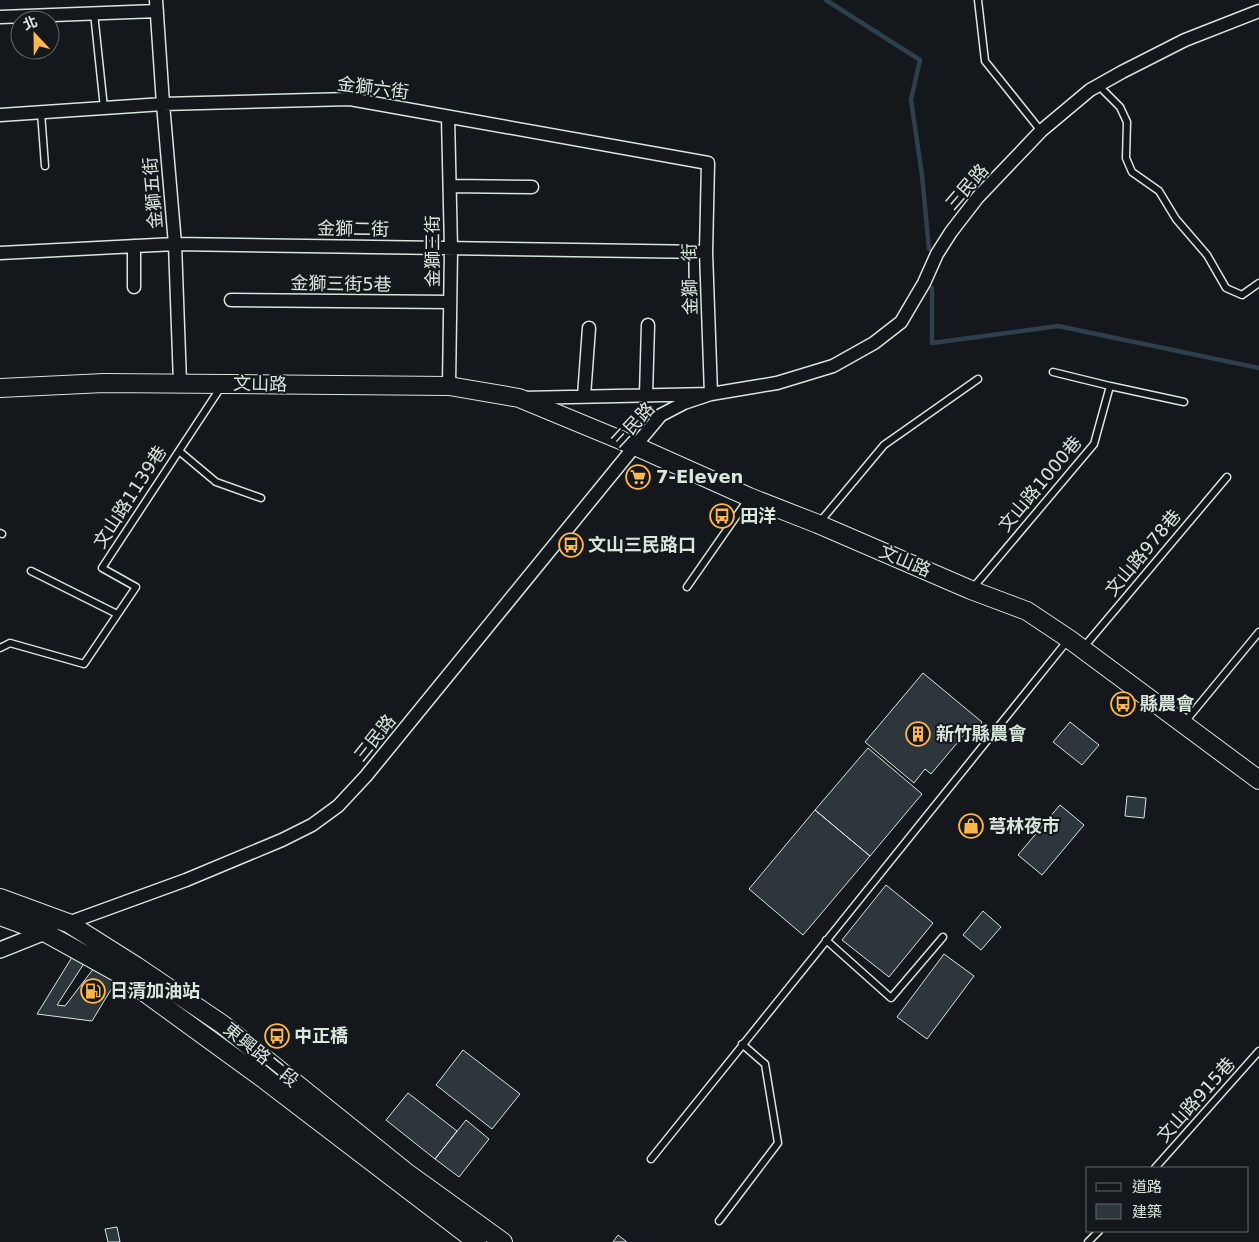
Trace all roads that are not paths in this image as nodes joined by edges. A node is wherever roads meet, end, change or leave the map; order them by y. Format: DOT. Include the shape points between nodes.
graph roads {
  1 [pos="978,0"];
  2 [pos="157,5"];
  3 [pos="1259,11"];
  4 [pos="94,13"];
  5 [pos="0,17"];
  6 [pos="1098,85"];
  7 [pos="163,104"];
  8 [pos="104,108"];
  9 [pos="41,112"];
  10 [pos="0,115"];
  11 [pos="448,117"];
  12 [pos="1042,131"];
  13 [pos="708,163"];
  14 [pos="45,166"];
  15 [pos="450,186"];
  16 [pos="532,188"];
  17 [pos="174,244"];
  18 [pos="134,246"];
  19 [pos="451,249"];
  20 [pos="706,252"];
  21 [pos="0,253"];
  22 [pos="1259,283"];
  23 [pos="134,287"];
  24 [pos="231,300"];
  25 [pos="450,302"];
  26 [pos="648,325"];
  27 [pos="589,328"];
  28 [pos="1053,372"];
  29 [pos="978,379"];
  30 [pos="180,383"];
  31 [pos="223,384"];
  32 [pos="449,386"];
  33 [pos="1110,386"];
  34 [pos="0,388"];
  35 [pos="710,394"];
  36 [pos="646,395"];
  37 [pos="584,396"];
  38 [pos="519,398"];
  39 [pos="1184,402"];
  40 [pos="635,446"];
  41 [pos="179,450"];
  42 [pos="1227,477"];
  43 [pos="750,497"];
  44 [pos="261,498"];
  45 [pos="818,524"];
  46 [pos="31,571"];
  47 [pos="687,587"];
  48 [pos="971,590"];
  49 [pos="117,614"];
  50 [pos="1259,632"];
  51 [pos="1075,644"];
  52 [pos="0,648"];
  53 [pos="1183,724"];
  54 [pos="1259,780"];
  55 [pos="0,898"];
  56 [pos="0,916"];
  57 [pos="68,923"];
  58 [pos="44,932"];
  59 [pos="943,938"];
  60 [pos="826,940"];
  61 [pos="0,950"];
  62 [pos="742,1044"];
  63 [pos="1259,1051"];
  64 [pos="651,1159"];
  65 [pos="1155,1167"];
  66 [pos="446,1210"];
  67 [pos="719,1221"];
  68 [pos="1098,1232"];
  69 [pos="477,1242"];
  70 [pos="503,1242"];
  71 [pos="1088,1242"];
  1 -- 12 [label="lane" via="985,61"];
  2 -- 4 [label="street"];
  2 -- 7 [label="street, 金獅五街"];
  3 -- 6 [label="street, 三民路" via="1185,40"];
  4 -- 5 [label="street"];
  4 -- 8 [label="lane"];
  6 -- 12 [label="street, 三民路"];
  6 -- 22 [label="lane" via="1120,108 1126,122 1126,158 1132,172 1159,191 1176,218 1207,255 1226,288 1242,295"];
  7 -- 8 [label="street, 金獅六街"];
  7 -- 11 [label="street, 金獅六街" via="350,99"];
  7 -- 17 [label="street, 金獅五街"];
  8 -- 9 [label="street, 金獅六街"];
  9 -- 10 [label="street, 金獅六街"];
  9 -- 14 [label="lane"];
  11 -- 13 [label="street, 金獅六街"];
  11 -- 15 [label="street, 金獅三街"];
  12 -- 35 [label="street, 三民路" via="978,197 951,232 901,322 874,343 833,366 777,383"];
  13 -- 20 [label="street, 金獅一街"];
  15 -- 16 [label="street"];
  15 -- 19 [label="street, 金獅三街"];
  17 -- 18 [label="street, 金獅二街"];
  17 -- 19 [label="street, 金獅二街"];
  17 -- 30 [label="street, 金獅五街"];
  18 -- 21 [label="street, 金獅二街"];
  18 -- 23 [label="street"];
  19 -- 20 [label="street, 金獅二街"];
  19 -- 25 [label="street, 金獅三街"];
  20 -- 35 [label="street, 金獅一街"];
  24 -- 25 [label="street, 金獅三街5巷"];
  25 -- 32 [label="street, 金獅三街"];
  26 -- 36 [label="street"];
  27 -- 37 [label="street"];
  28 -- 33 [label="lane"];
  29 -- 45 [label="lane" via="884,445"];
  30 -- 31 [label="main road, 文山路"];
  30 -- 34 [label="main road, 文山路"];
  31 -- 32 [label="main road, 文山路"];
  31 -- 41 [label="lane, 文山路1139巷"];
  32 -- 38 [label="main road, 文山路"];
  33 -- 39 [label="lane"];
  33 -- 48 [label="lane, 文山路1000巷" via="1094,444"];
  35 -- 36 [label="street, 文山路"];
  35 -- 40 [label="street, 三民路" via="661,416"];
  36 -- 37 [label="street, 文山路"];
  37 -- 38 [label="street, 文山路"];
  38 -- 40 [label="main road, 文山路"];
  40 -- 43 [label="main road, 文山路"];
  40 -- 57 [label="street, 三民路" via="366,776 338,806 312,825 282,840 186,880"];
  41 -- 44 [label="lane" via="216,482"];
  41 -- 49 [label="lane, 文山路1139巷" via="102,568 136,587"];
  42 -- 51 [label="lane, 文山路978巷"];
  43 -- 45 [label="main road, 文山路"];
  43 -- 47 [label="lane"];
  45 -- 48 [label="main road, 文山路"];
  46 -- 49 [label="lane"];
  48 -- 51 [label="main road, 文山路" via="1027,611"];
  49 -- 52 [label="lane, 文山路1139巷" via="84,664 10,643"];
  50 -- 53 [label="lane"];
  51 -- 53 [label="main road, 文山路"];
  51 -- 60 [label="lane, 文山路978巷"];
  53 -- 54 [label="main road, 文山路"];
  55 -- 57 [label="main road, 東興路二段"];
  56 -- 58 [label="main road, 東興路二段"];
  57 -- 58 [label="street"];
  57 -- 66 [label="main road, 東興路二段" via="222,1024 406,1172"];
  58 -- 61 [label="street"];
  58 -- 66 [label="main road, 東興路二段" via="118,973"];
  59 -- 60 [label="lane" via="891,998"];
  60 -- 62 [label="lane, 文山路978巷"];
  62 -- 64 [label="lane, 文山路978巷"];
  62 -- 67 [label="lane" via="765,1064 778,1143"];
  63 -- 65 [label="lane, 文山路915巷"];
  66 -- 69 [label="main road, 東興路二段"];
  66 -- 70 [label="main road, 東興路二段"];
  68 -- 71 [label="lane"];
}
